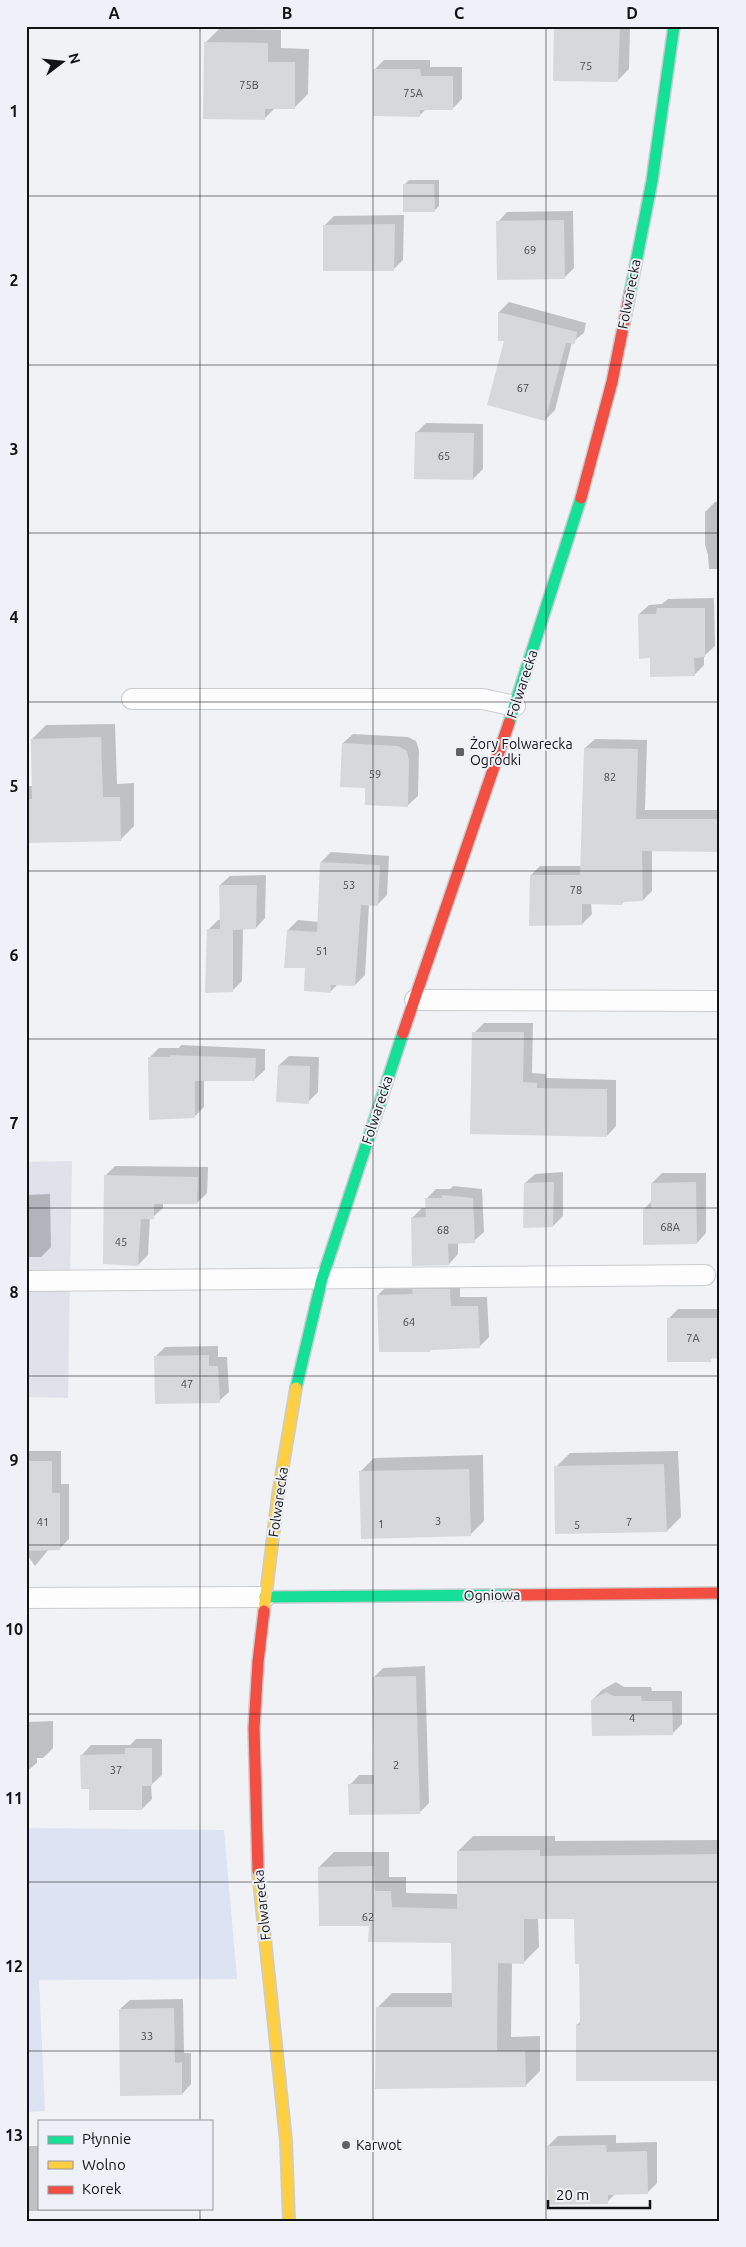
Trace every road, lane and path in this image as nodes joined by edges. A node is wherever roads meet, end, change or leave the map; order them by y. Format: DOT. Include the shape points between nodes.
graph roads {
  1 [pos="674,26"];
  2 [pos="132,699"];
  3 [pos="515,706"];
  4 [pos="415,1000"];
  5 [pos="720,1001"];
  6 [pos="705,1275"];
  7 [pos="322,1279"];
  8 [pos="26,1282"];
  9 [pos="720,1593"];
  10 [pos="265,1597"];
  11 [pos="26,1598"];
  12 [pos="289,2221"];
  1 -- 3 [label="street, Folwarecka" via="652,181 612,382 579,505"];
  2 -- 3 [label="lane" via="483,699"];
  3 -- 4 [label="street, Folwarecka"];
  4 -- 5 [label="lane"];
  4 -- 7 [label="street, Folwarecka"];
  6 -- 7 [label="lane"];
  7 -- 8 [label="lane"];
  7 -- 10 [label="street, Folwarecka" via="300,1366"];
  9 -- 10 [label="street, Ogniowa"];
  10 -- 11 [label="lane"];
  10 -- 12 [label="street, Folwarecka" via="254,1728 257,1862 286,2141"];
}
